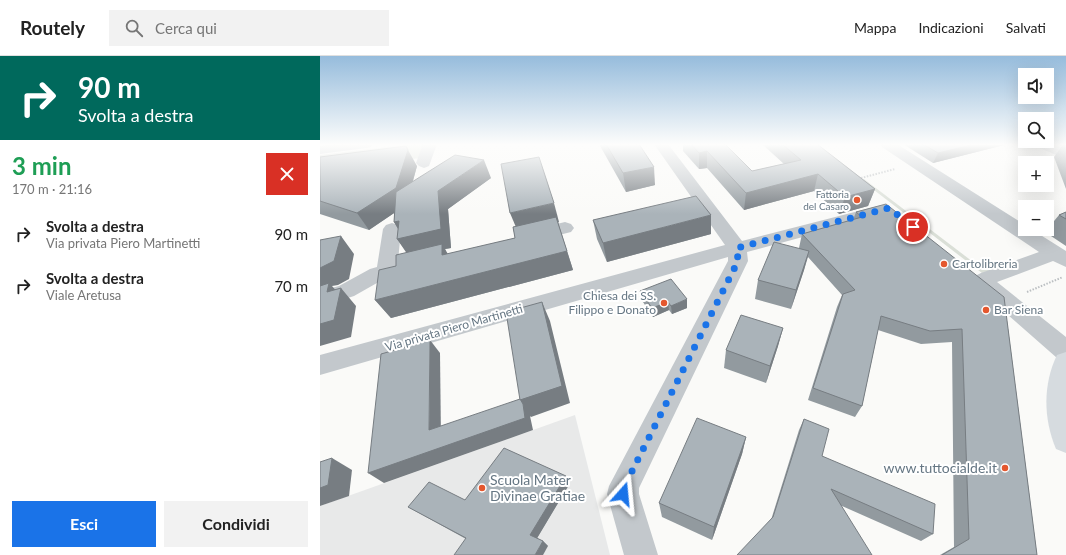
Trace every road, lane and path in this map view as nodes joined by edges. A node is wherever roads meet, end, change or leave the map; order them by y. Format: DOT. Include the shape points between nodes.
graph roads {
  1 [pos="678,167"];
  2 [pos="900,167"];
  3 [pos="923,167"];
  4 [pos="861,178"];
  5 [pos="887,207"];
  6 [pos="565,228"];
  7 [pos="392,230"];
  8 [pos="511,241"];
  9 [pos="737,248"];
  10 [pos="1061,257"];
  11 [pos="426,262"];
  12 [pos="388,271"];
  13 [pos="1066,276"];
  14 [pos="1020,294"];
  15 [pos="320,298"];
  16 [pos="1066,351"];
  17 [pos="1066,362"];
  18 [pos="320,365"];
  19 [pos="1066,439"];
  20 [pos="641,555"];
  1 -- 9 [label="street"];
  2 -- 4 [label="path"];
  3 -- 10 [label="street"];
  5 -- 9 [label="street, Via privata Piero Martinetti"];
  6 -- 8 [label="street"];
  7 -- 12 [label="street"];
  9 -- 18 [label="street, Via privata Piero Martinetti"];
  9 -- 20 [label="street" via="738,261 624,486 623,494"];
  10 -- 16 [label="street" via="988,278 976,277"];
  11 -- 12 [label="street"];
  12 -- 15 [label="street" via="377,274 346,291"];
  13 -- 14 [label="path"];
  17 -- 19 [label="main road" via="1059,389 1059,410"];
}
